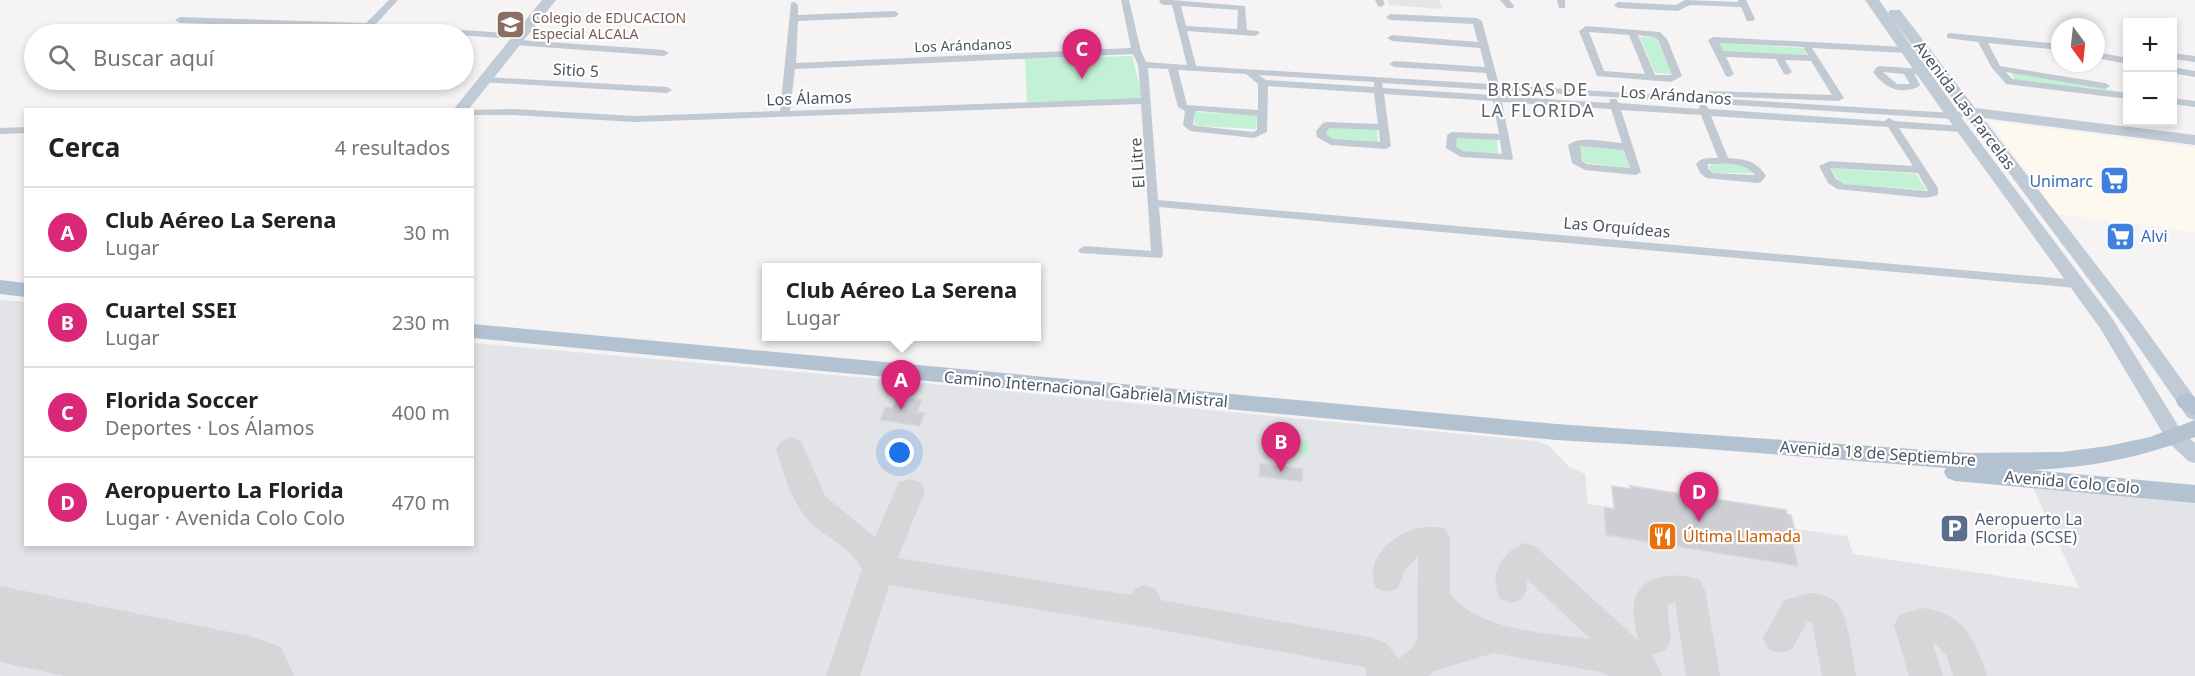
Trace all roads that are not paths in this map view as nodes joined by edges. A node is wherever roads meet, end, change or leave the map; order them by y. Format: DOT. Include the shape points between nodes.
graph roads {
  1 [pos="394,0"];
  2 [pos="549,0"];
  3 [pos="1125,0"];
  4 [pos="1872,0"];
  5 [pos="1885,0"];
  6 [pos="1163,2"];
  7 [pos="1743,2"];
  8 [pos="1176,3"];
  9 [pos="794,4"];
  10 [pos="1684,4"];
  11 [pos="1618,5"];
  12 [pos="895,14"];
  13 [pos="1390,17"];
  14 [pos="1690,17"];
  15 [pos="793,18"];
  16 [pos="1750,19"];
  17 [pos="180,20"];
  18 [pos="305,24"];
  19 [pos="370,24"];
  20 [pos="1181,28"];
  21 [pos="1242,32"];
  22 [pos="1632,32"];
  23 [pos="1256,33"];
  24 [pos="474,35"];
  25 [pos="1950,36"];
  26 [pos="1392,38"];
  27 [pos="517,39"];
  28 [pos="1981,40"];
  29 [pos="1483,45"];
  30 [pos="1806,45"];
  31 [pos="2051,46"];
  32 [pos="1906,50"];
  33 [pos="1136,51"];
  34 [pos="2105,52"];
  35 [pos="664,53"];
  36 [pos="2123,53"];
  37 [pos="1719,54"];
  38 [pos="2105,55"];
  39 [pos="2177,56"];
  40 [pos="1779,57"];
  41 [pos="1814,58"];
  42 [pos="2177,59"];
  43 [pos="2195,59"];
  44 [pos="2123,60"];
  45 [pos="1394,63"];
  46 [pos="1143,65"];
  47 [pos="791,66"];
  48 [pos="1172,67"];
  49 [pos="1192,68"];
  50 [pos="1490,70"];
  51 [pos="1249,72"];
  52 [pos="1787,72"];
  53 [pos="2190,73"];
  54 [pos="1730,74"];
  55 [pos="1651,78"];
  56 [pos="1666,79"];
  57 [pos="484,80"];
  58 [pos="1263,83"];
  59 [pos="1378,85"];
  60 [pos="667,90"];
  61 [pos="2123,92"];
  62 [pos="1496,93"];
  63 [pos="1712,93"];
  64 [pos="1611,95"];
  65 [pos="1673,98"];
  66 [pos="1701,100"];
  67 [pos="1147,101"];
  68 [pos="2177,102"];
  69 [pos="2195,104"];
  70 [pos="1615,106"];
  71 [pos="462,108"];
  72 [pos="1190,110"];
  73 [pos="1970,111"];
  74 [pos="474,112"];
  75 [pos="1705,112"];
  76 [pos="1883,112"];
  77 [pos="1262,113"];
  78 [pos="785,114"];
  79 [pos="1958,122"];
  80 [pos="1891,124"];
  81 [pos="1384,127"];
  82 [pos="24,130"];
  83 [pos="0,131"];
  84 [pos="1504,137"];
  85 [pos="2195,140"];
  86 [pos="1628,147"];
  87 [pos="1724,161"];
  88 [pos="1921,170"];
  89 [pos="1155,203"];
  90 [pos="1084,250"];
  91 [pos="2077,284"];
  92 [pos="0,287"];
  93 [pos="24,290"];
  94 [pos="2106,323"];
  95 [pos="2132,324"];
  96 [pos="474,331"];
  97 [pos="2138,378"];
  98 [pos="2171,378"];
  99 [pos="2192,407"];
  100 [pos="2195,428"];
  101 [pos="1556,432"];
  102 [pos="2175,438"];
  103 [pos="2195,455"];
  104 [pos="2195,489"];
  105 [pos="2157,490"];
  106 [pos="2195,494"];
  1 -- 19 [label="street"];
  2 -- 27 [label="main road"];
  3 -- 33 [label="street, El Litre"];
  4 -- 32 [label="main road, Avenida Las Parcelas"];
  5 -- 73 [label="main road, Avenida Las Parcelas"];
  6 -- 8 [label="street"];
  7 -- 10 [label="street"];
  7 -- 16 [label="street"];
  8 -- 20 [label="street"];
  8 -- 21 [label="street" via="1242,8"];
  9 -- 15 [label="street"];
  10 -- 11 [label="street" via="1678,8"];
  10 -- 14 [label="street"];
  12 -- 15 [label="street"];
  13 -- 29 [label="street" via="1477,21"];
  15 -- 47 [label="street"];
  17 -- 18 [label="street"];
  20 -- 21 [label="street"];
  20 -- 49 [label="street"];
  21 -- 23 [label="street"];
  22 -- 55 [label="street"];
  22 -- 55 [label="street" via="1584,31 1600,74"];
  22 -- 56 [label="street" via="1654,34 1662,39 1677,76"];
  24 -- 27 [label="street"];
  25 -- 28 [label="street"];
  26 -- 29 [label="street"];
  27 -- 35 [label="street"];
  27 -- 57 [label="main road"];
  28 -- 31 [label="street"];
  28 -- 61 [label="street" via="1997,68"];
  29 -- 50 [label="street"];
  30 -- 32 [label="street"];
  30 -- 37 [label="street" via="1713,40"];
  30 -- 41 [label="street"];
  32 -- 79 [label="main road, Avenida Las Parcelas" via="1914,72"];
  33 -- 46 [label="street, El Litre"];
  33 -- 47 [label="street, Los Arándanos"];
  34 -- 36 [label="street"];
  37 -- 40 [label="street"];
  37 -- 54 [label="street"];
  38 -- 44 [label="street"];
  39 -- 43 [label="street"];
  40 -- 41 [label="street"];
  40 -- 52 [label="street"];
  41 -- 63 [label="street" via="1839,98"];
  42 -- 53 [label="street"];
  45 -- 50 [label="street"];
  46 -- 48 [label="street, Los Arándanos"];
  46 -- 67 [label="street, El Litre"];
  47 -- 78 [label="street"];
  48 -- 49 [label="street, Los Arándanos"];
  48 -- 72 [label="street" via="1183,107"];
  49 -- 51 [label="street, Los Arándanos"];
  50 -- 62 [label="street"];
  51 -- 58 [label="street"];
  51 -- 59 [label="street, Los Arándanos"];
  55 -- 56 [label="street"];
  56 -- 65 [label="street"];
  57 -- 60 [label="street, Sitio 5"];
  57 -- 71 [label="main road"];
  58 -- 59 [label="street, Los Arándanos"];
  58 -- 77 [label="street"];
  59 -- 62 [label="street, Los Arándanos"];
  59 -- 81 [label="street"];
  62 -- 64 [label="street, Los Arándanos"];
  62 -- 70 [label="street, Los Arándanos"];
  62 -- 84 [label="street"];
  64 -- 65 [label="street, Los Arándanos"];
  64 -- 70 [label="street"];
  65 -- 66 [label="street, Los Arándanos"];
  66 -- 75 [label="street"];
  66 -- 76 [label="street, Los Arándanos"];
  67 -- 78 [label="street, Los Álamos"];
  67 -- 89 [label="street, El Litre"];
  68 -- 69 [label="street"];
  70 -- 75 [label="street, Los Arándanos"];
  70 -- 86 [label="street"];
  72 -- 77 [label="street"];
  72 -- 77 [label="street" via="1188,125 1194,129 1254,135 1262,132"];
  73 -- 79 [label="main road"];
  73 -- 85 [label="main road"];
  73 -- 95 [label="main road, Avenida Las Parcelas"];
  74 -- 78 [label="street, Los Álamos" via="521,111 599,119"];
  75 -- 80 [label="street, Los Arándanos"];
  75 -- 87 [label="street"];
  76 -- 79 [label="street, Los Arándanos"];
  76 -- 80 [label="street"];
  79 -- 80 [label="street, Los Arándanos"];
  79 -- 91 [label="main road, Avenida Las Parcelas"];
  80 -- 88 [label="street"];
  81 -- 81 [label="street" via="1386,147 1331,142 1322,137 1321,131 1327,125"];
  82 -- 83 [label="street"];
  84 -- 84 [label="street" via="1508,158 1461,154 1450,148 1452,135"];
  86 -- 86 [label="street" via="1636,172 1585,167 1577,162 1573,145"];
  87 -- 87 [label="street" via="1749,163 1761,176 1757,180 1710,176 1701,164"];
  88 -- 88 [label="street" via="1830,164 1824,166 1832,181 1841,187 1934,193"];
  89 -- 90 [label="street, El Litre" via="1157,255"];
  89 -- 91 [label="street, Las Orquídeas"];
  91 -- 94 [label="main road, Avenida Las Parcelas"];
  92 -- 93 [label="main road"];
  94 -- 95 [label="street"];
  94 -- 97 [label="main road, Avenida Las Parcelas"];
  95 -- 98 [label="main road, Avenida Las Parcelas"];
  96 -- 101 [label="main road, Camino Internacional Gabriela Mistral"];
  97 -- 98 [label="main road"];
  97 -- 102 [label="main road, Avenida Las Parcelas"];
  98 -- 99 [label="main road, Avenida Las Parcelas"];
  100 -- 102 [label="main road, Avenida 18 de Septiembre"];
  101 -- 102 [label="main road, Avenida 18 de Septiembre" via="1942,459 2031,461 2094,458"];
  101 -- 105 [label="main road, Avenida Colo Colo" via="1651,446"];
  102 -- 103 [label="main road, Avenida Las Parcelas"];
  104 -- 105 [label="main road"];
  105 -- 106 [label="main road, Avenida Colo Colo"];
}
